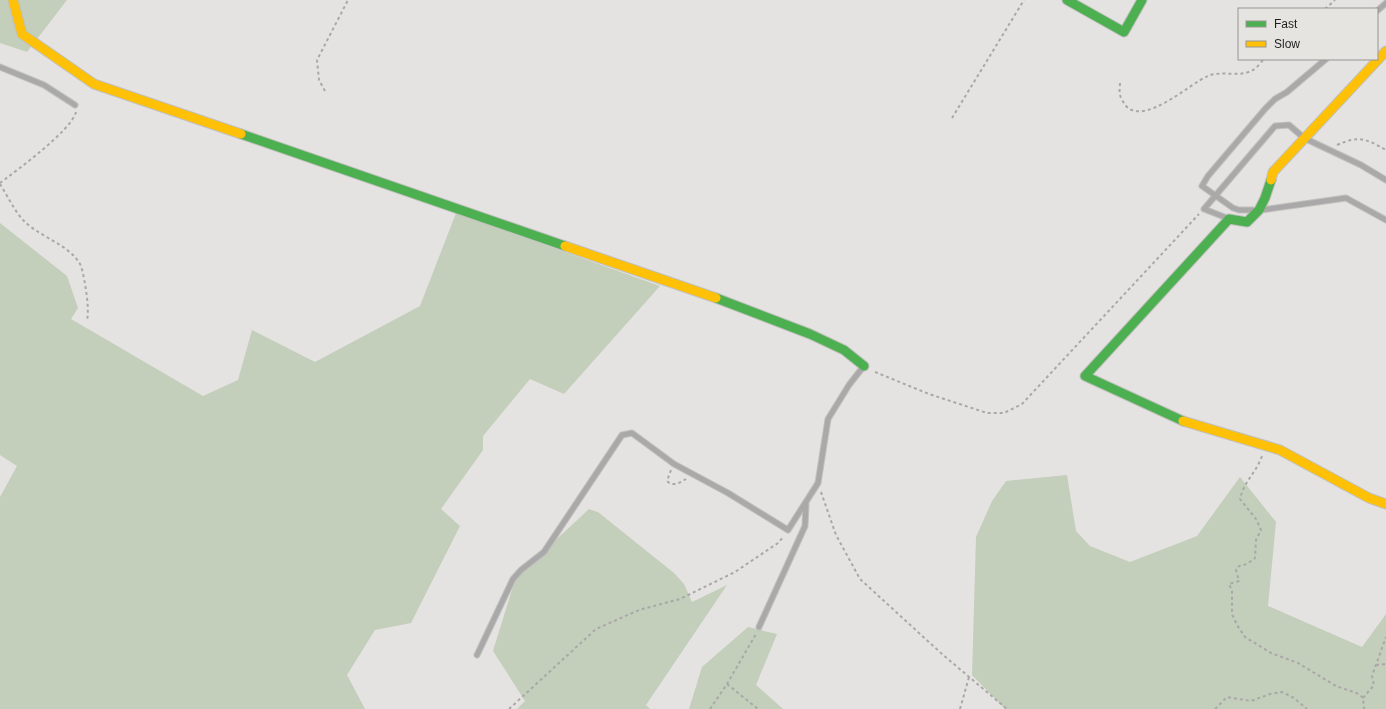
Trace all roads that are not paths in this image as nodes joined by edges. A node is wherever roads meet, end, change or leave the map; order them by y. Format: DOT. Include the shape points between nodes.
graph roads {
  1 [pos="13,0"];
  2 [pos="1067,0"];
  3 [pos="1142,0"];
  4 [pos="1386,3"];
  5 [pos="1378,10"];
  6 [pos="1386,50"];
  7 [pos="1378,59"];
  8 [pos="1325,60"];
  9 [pos="1377,60"];
  10 [pos="0,67"];
  11 [pos="75,105"];
  12 [pos="1304,138"];
  13 [pos="1386,180"];
  14 [pos="1216,196"];
  15 [pos="1259,210"];
  16 [pos="1229,219"];
  17 [pos="1386,220"];
  18 [pos="864,366"];
  19 [pos="806,503"];
  20 [pos="1386,504"];
  21 [pos="759,627"];
  22 [pos="477,655"];
  1 -- 18 [label="street" via="22,34 94,84 737,305 844,350"];
  2 -- 3 [label="street" via="1124,32"];
  4 -- 5 [label="lane"];
  6 -- 7 [label="street"];
  8 -- 14 [label="lane" via="1287,92 1274,99 1208,176 1202,186"];
  9 -- 12 [label="street"];
  10 -- 11 [label="lane" via="44,85"];
  12 -- 13 [label="lane" via="1361,164"];
  12 -- 14 [label="lane" via="1289,125 1275,126"];
  12 -- 15 [label="street" via="1273,172"];
  14 -- 15 [label="lane" via="1239,210"];
  14 -- 16 [label="lane" via="1204,209"];
  15 -- 16 [label="street" via="1247,222"];
  15 -- 17 [label="lane" via="1346,198"];
  16 -- 20 [label="street" via="1085,376 1181,420 1280,450 1369,498"];
  18 -- 19 [label="lane" via="828,419 818,483"];
  19 -- 21 [label="lane" via="805,526"];
  19 -- 22 [label="lane" via="788,530 674,464 632,433 622,435 544,552 521,570 513,580"];
}
